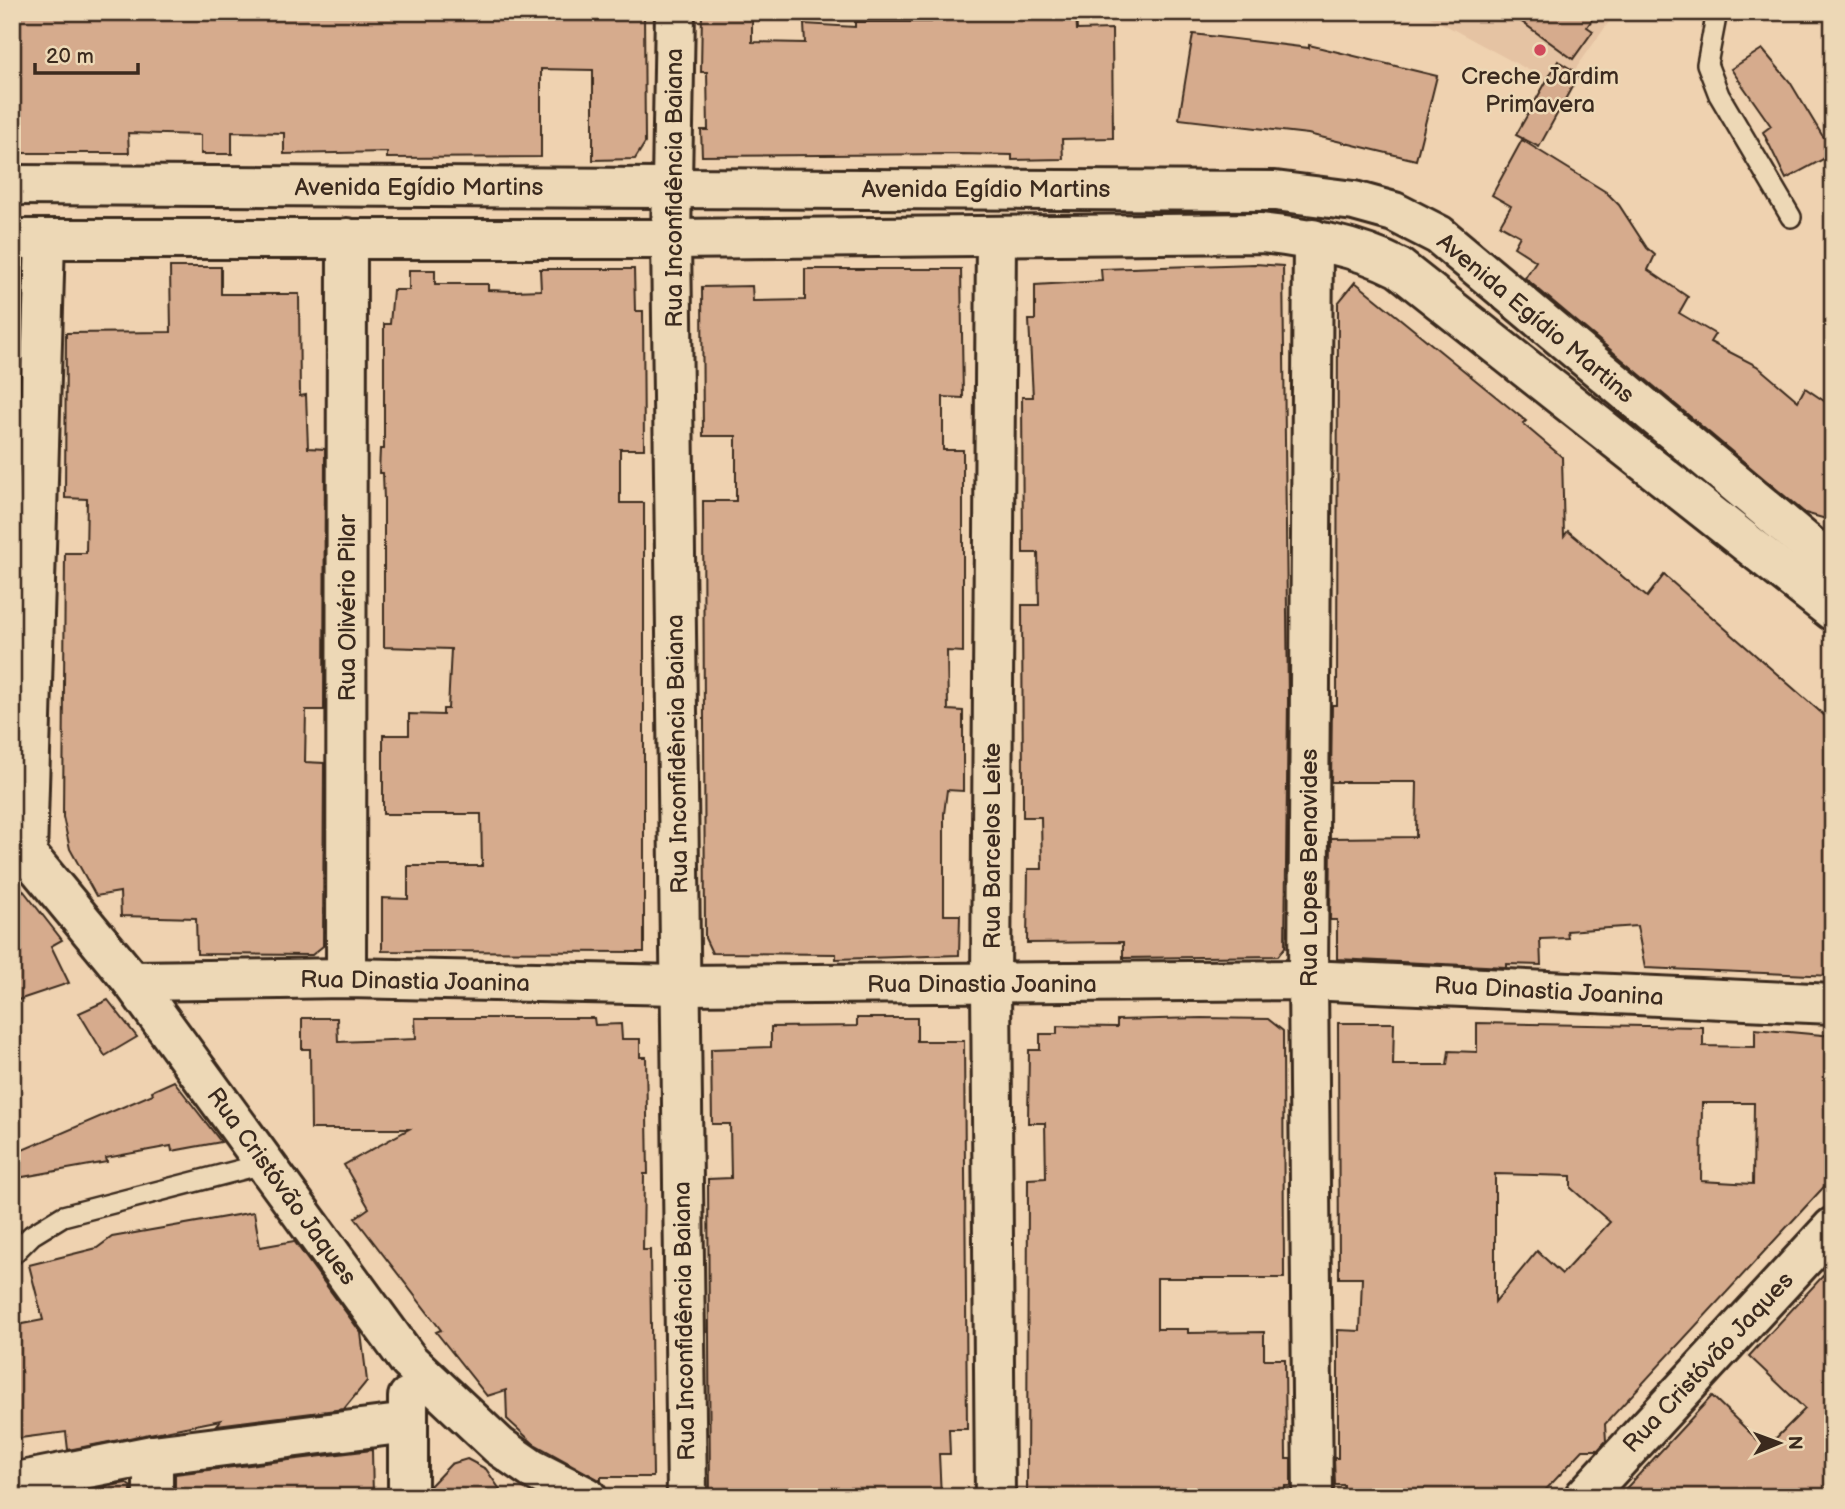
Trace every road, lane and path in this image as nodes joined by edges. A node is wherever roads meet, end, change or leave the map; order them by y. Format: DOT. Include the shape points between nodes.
graph roads {
  1 [pos="675,12"];
  2 [pos="1717,12"];
  3 [pos="12,184"];
  4 [pos="673,189"];
  5 [pos="1791,217"];
  6 [pos="996,236"];
  7 [pos="347,238"];
  8 [pos="671,239"];
  9 [pos="1313,239"];
  10 [pos="28,240"];
  11 [pos="1833,565"];
  12 [pos="1833,611"];
  13 [pos="20,846"];
  14 [pos="346,978"];
  15 [pos="1308,980"];
  16 [pos="132,981"];
  17 [pos="991,984"];
  18 [pos="680,985"];
  19 [pos="1833,1004"];
  20 [pos="267,1163"];
  21 [pos="1833,1227"];
  22 [pos="12,1255"];
  23 [pos="409,1361"];
  24 [pos="408,1423"];
  25 [pos="153,1455"];
  26 [pos="12,1483"];
  27 [pos="153,1497"];
  28 [pos="408,1497"];
  29 [pos="587,1497"];
  30 [pos="687,1497"];
  31 [pos="995,1497"];
  32 [pos="1312,1497"];
  33 [pos="1584,1497"];
  1 -- 4 [label="street, Rua Inconfidência Baiana"];
  2 -- 5 [label="lane" via="1707,64 1719,95"];
  3 -- 4 [label="street, Avenida Egídio Martins"];
  4 -- 8 [label="street, Rua Inconfidência Baiana"];
  4 -- 11 [label="street, Avenida Egídio Martins" via="1275,191 1354,201 1395,212 1439,235"];
  6 -- 8 [label="street, Avenida Egídio Martins"];
  6 -- 9 [label="street, Avenida Egídio Martins" via="1261,233"];
  6 -- 17 [label="street, Rua Barcelos Leite"];
  7 -- 8 [label="street, Avenida Egídio Martins"];
  7 -- 10 [label="street, Avenida Egídio Martins"];
  7 -- 14 [label="street, Rua Olivério Pilar"];
  8 -- 18 [label="street, Rua Inconfidência Baiana"];
  9 -- 12 [label="street, Avenida Egídio Martins" via="1367,251 1399,268"];
  9 -- 15 [label="street, Rua Lopes Benavides"];
  10 -- 13 [label="street"];
  13 -- 16 [label="street, Rua Cristóvão Jaques"];
  14 -- 16 [label="street, Rua Dinastia Joanina"];
  14 -- 18 [label="street, Rua Dinastia Joanina"];
  15 -- 17 [label="street, Rua Dinastia Joanina"];
  15 -- 19 [label="street, Rua Dinastia Joanina"];
  15 -- 32 [label="street, Rua Lopes Benavides"];
  16 -- 20 [label="street, Rua Cristóvão Jaques"];
  17 -- 18 [label="street, Rua Dinastia Joanina"];
  17 -- 31 [label="street, Rua Barcelos Leite"];
  18 -- 30 [label="street, Rua Inconfidência Baiana"];
  20 -- 22 [label="lane" via="63,1216"];
  20 -- 23 [label="street, Rua Cristóvão Jaques"];
  21 -- 33 [label="street, Rua Cristóvão Jaques"];
  23 -- 24 [label="street"];
  23 -- 29 [label="street, Rua Cristóvão Jaques" via="499,1446"];
  24 -- 25 [label="street"];
  24 -- 28 [label="street"];
  25 -- 26 [label="street"];
  25 -- 27 [label="street"];
}
